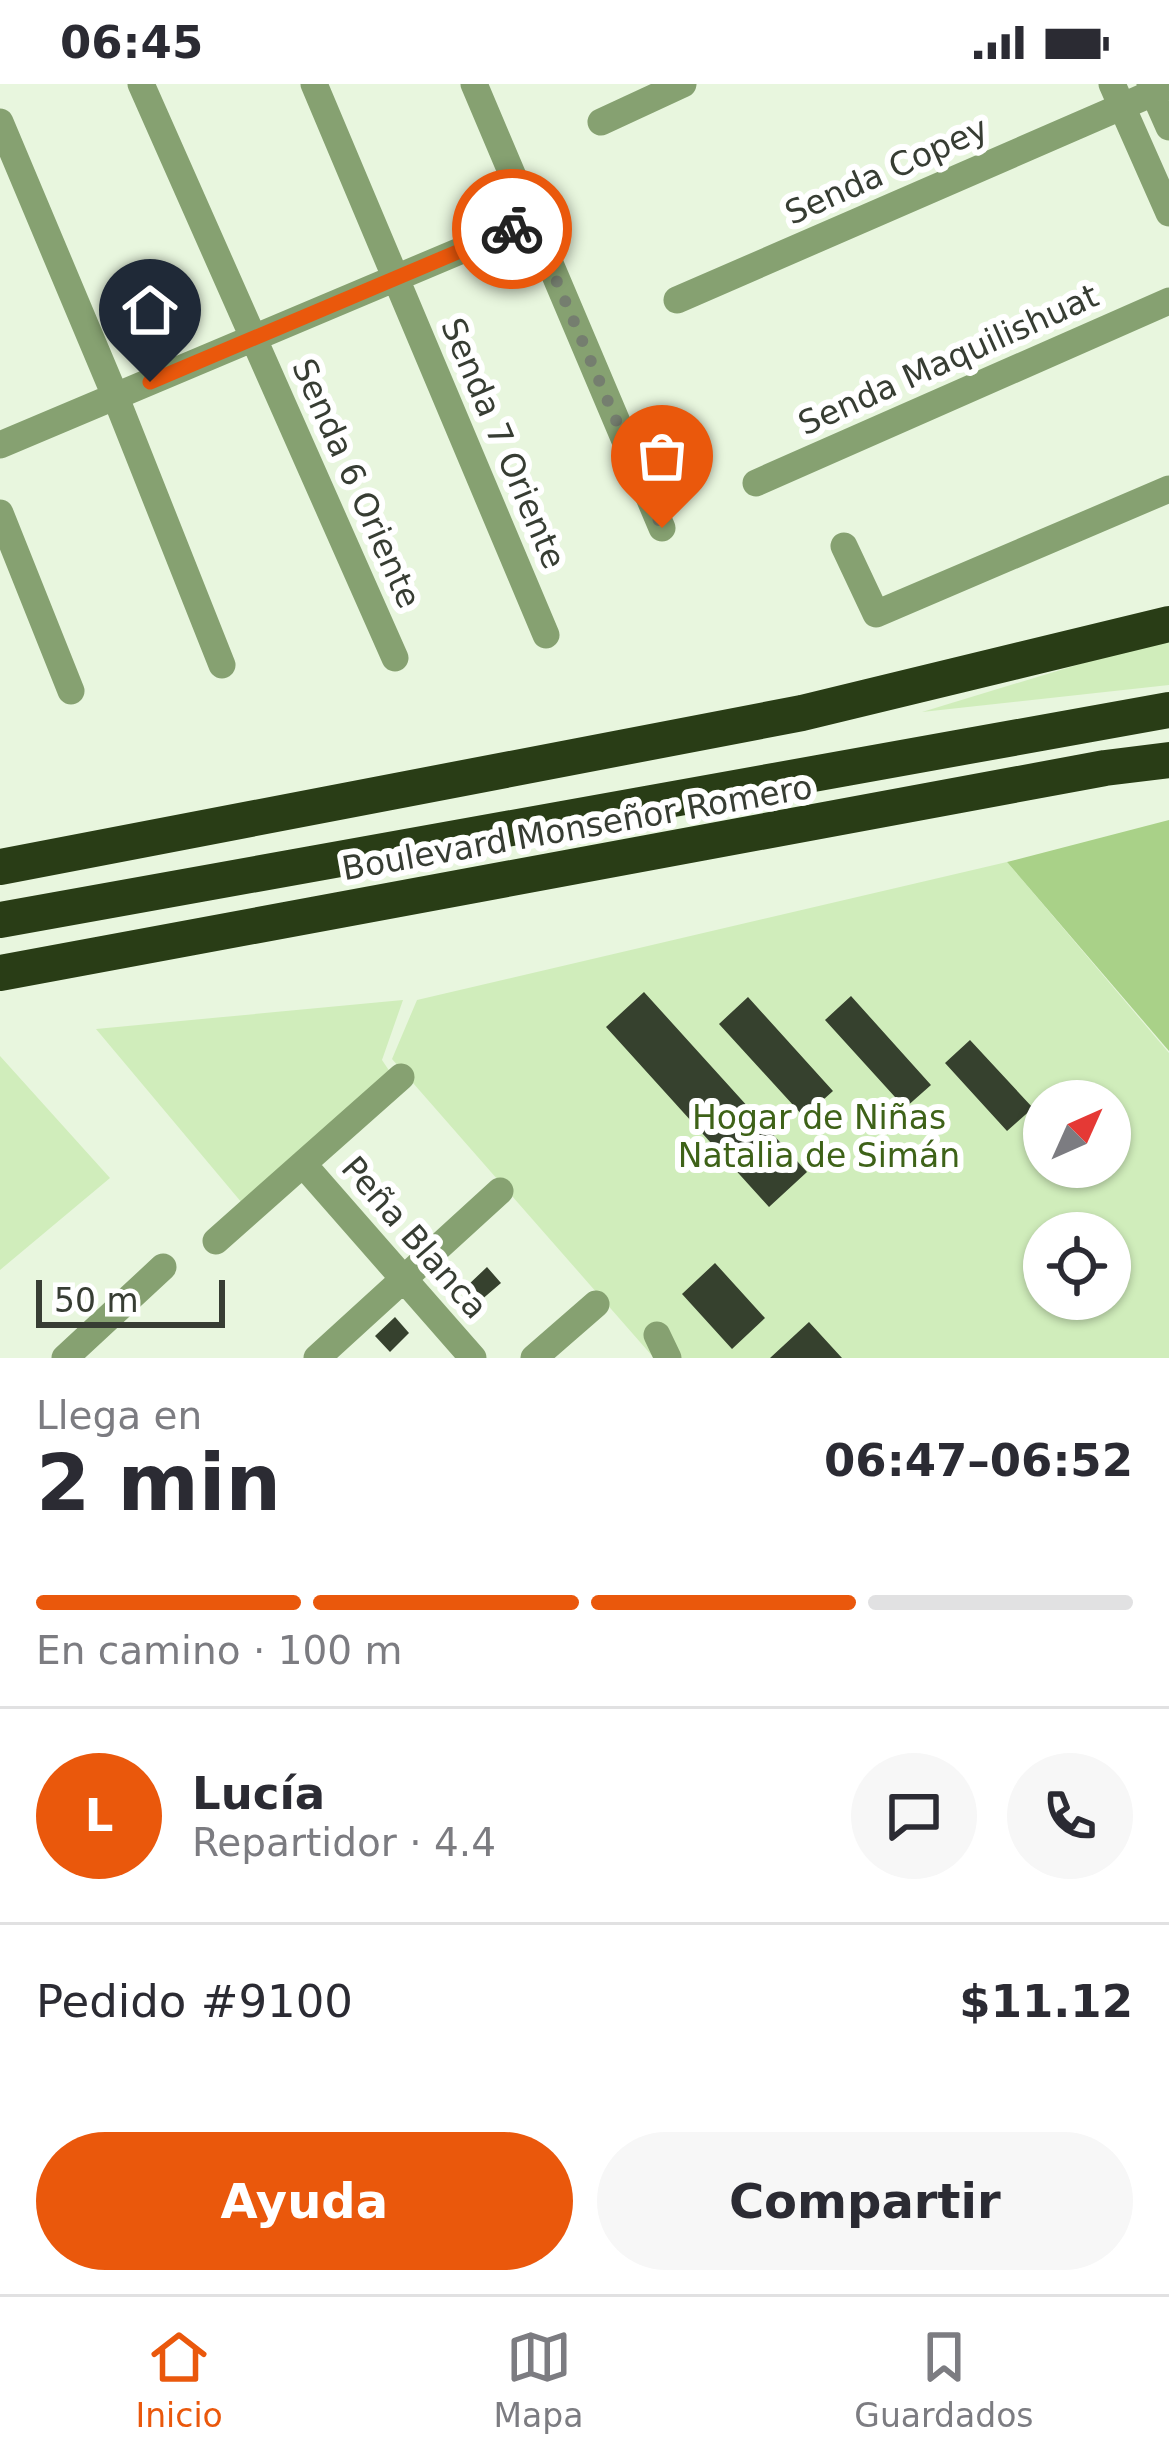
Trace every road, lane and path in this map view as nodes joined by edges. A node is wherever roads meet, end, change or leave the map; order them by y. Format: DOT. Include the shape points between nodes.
graph roads {
  1 [pos="141,84"];
  2 [pos="314,84"];
  3 [pos="474,84"];
  4 [pos="683,84"];
  5 [pos="1158,88"];
  6 [pos="1118,95"];
  7 [pos="0,122"];
  8 [pos="601,122"];
  9 [pos="1169,127"];
  10 [pos="1169,213"];
  11 [pos="531,221"];
  12 [pos="396,278"];
  13 [pos="677,300"];
  14 [pos="1169,302"];
  15 [pos="253,338"];
  16 [pos="116,398"];
  17 [pos="0,446"];
  18 [pos="756,483"];
  19 [pos="1169,489"];
  20 [pos="0,513"];
  21 [pos="662,528"];
  22 [pos="844,546"];
  23 [pos="1169,624"];
  24 [pos="545,635"];
  25 [pos="395,658"];
  26 [pos="222,665"];
  27 [pos="71,691"];
  28 [pos="1169,710"];
  29 [pos="1169,760"];
  30 [pos="0,867"];
  31 [pos="0,920"];
  32 [pos="0,973"];
  33 [pos="401,1077"];
  34 [pos="302,1164"];
  35 [pos="500,1191"];
  36 [pos="216,1241"];
  37 [pos="163,1267"];
  38 [pos="402,1278"];
  39 [pos="596,1304"];
  40 [pos="64,1358"];
  41 [pos="317,1358"];
  42 [pos="473,1358"];
  43 [pos="534,1358"];
  1 -- 15 [label="street, Senda 6 Oriente"];
  2 -- 12 [label="street, Senda 7 Oriente"];
  3 -- 11 [label="street"];
  4 -- 8 [label="street"];
  5 -- 6 [label="street, Senda Copey"];
  5 -- 9 [label="street"];
  6 -- 10 [label="street"];
  6 -- 13 [label="street, Senda Copey"];
  7 -- 16 [label="street"];
  11 -- 12 [label="street"];
  11 -- 21 [label="street"];
  12 -- 15 [label="street"];
  12 -- 24 [label="street, Senda 7 Oriente"];
  14 -- 18 [label="street, Senda Maquilishuat"];
  15 -- 16 [label="street"];
  15 -- 25 [label="street, Senda 6 Oriente"];
  16 -- 17 [label="street"];
  16 -- 26 [label="street"];
  19 -- 22 [label="street" via="876,614"];
  20 -- 27 [label="street"];
  23 -- 30 [label="highway" via="802,713"];
  28 -- 31 [label="highway, Boulevard Monseñor Romero"];
  29 -- 32 [label="highway, Boulevard Monseñor Romero"];
  33 -- 34 [label="street"];
  34 -- 36 [label="street"];
  34 -- 38 [label="street, Peña Blanca"];
  35 -- 38 [label="street"];
  37 -- 40 [label="street"];
  38 -- 41 [label="street"];
  38 -- 42 [label="street, Peña Blanca"];
  39 -- 43 [label="street"];
}
